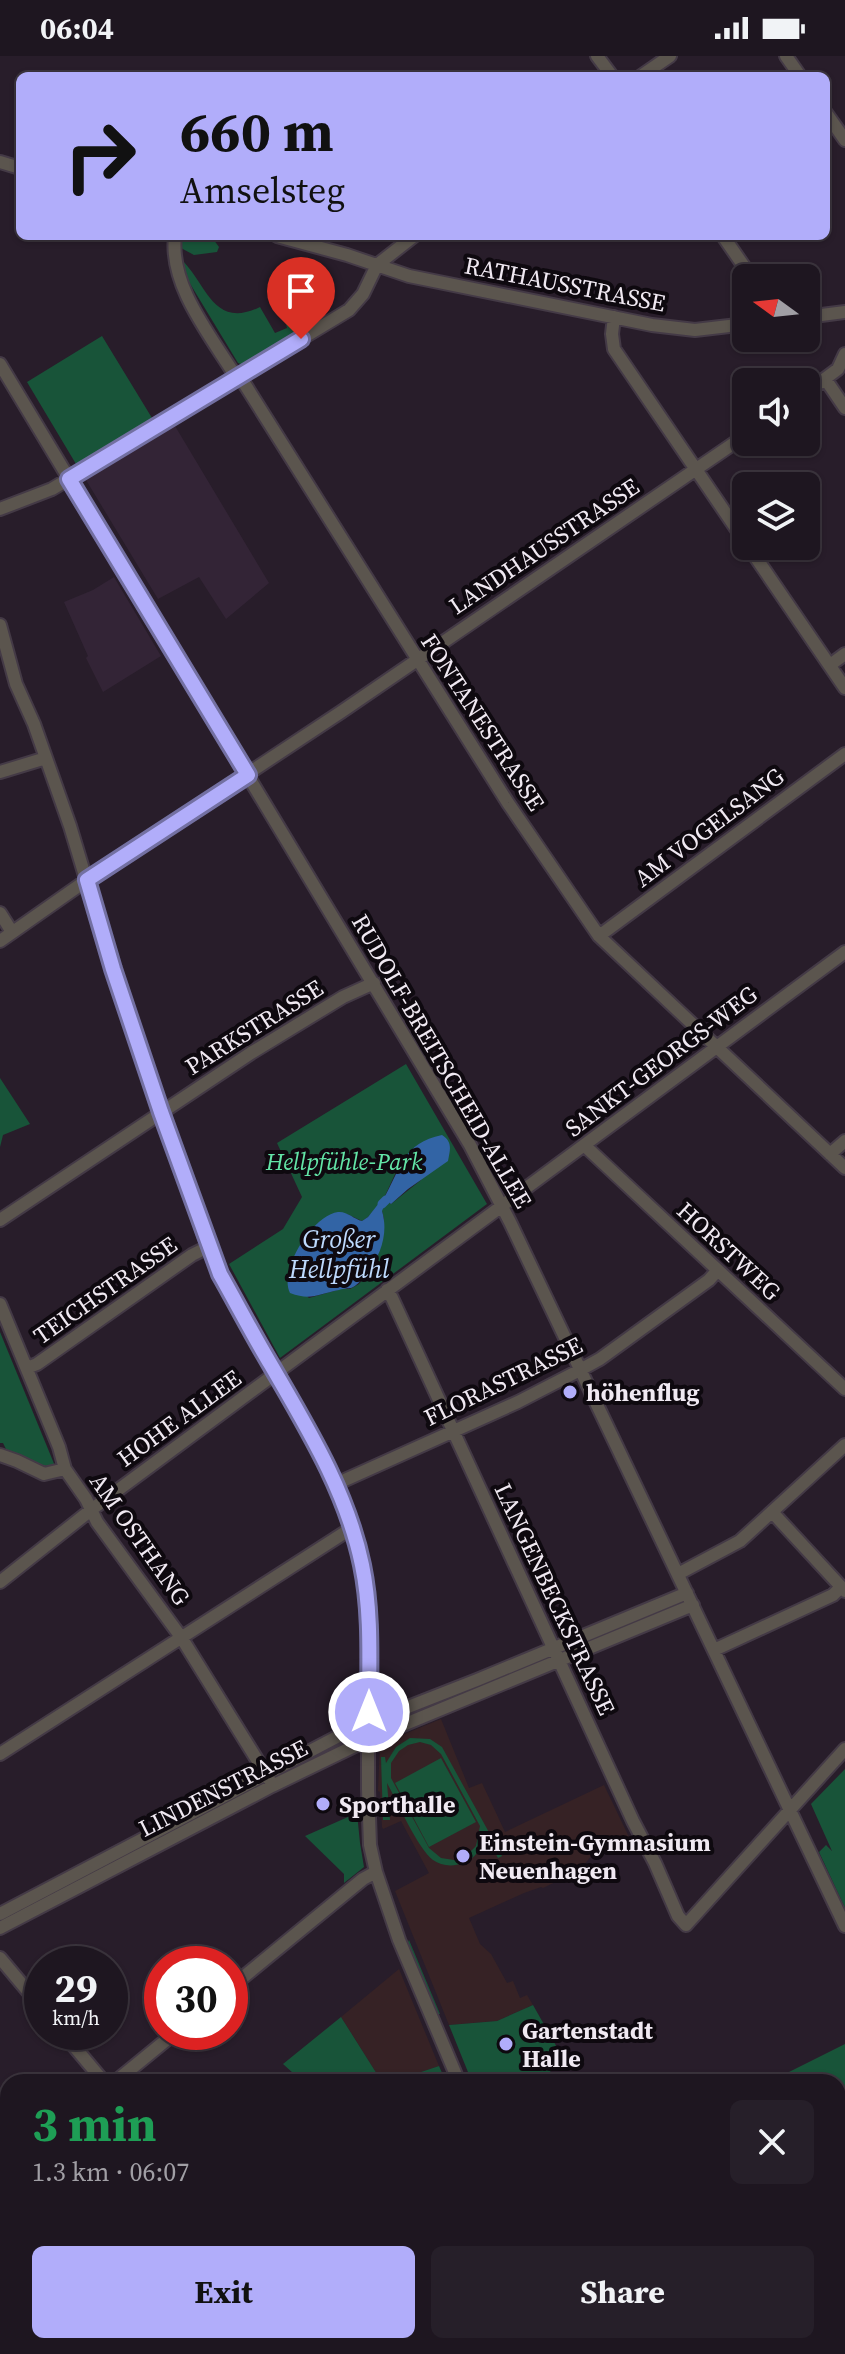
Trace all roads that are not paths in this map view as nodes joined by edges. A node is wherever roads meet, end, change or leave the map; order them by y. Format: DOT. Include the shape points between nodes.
graph roads {
  1 [pos="670,56"];
  2 [pos="647,72"];
  3 [pos="830,119"];
  4 [pos="845,140"];
  5 [pos="175,240"];
  6 [pos="293,240"];
  7 [pos="408,240"];
  8 [pos="726,240"];
  9 [pos="742,264"];
  10 [pos="377,265"];
  11 [pos="845,312"];
  12 [pos="820,315"];
  13 [pos="614,317"];
  14 [pos="732,326"];
  15 [pos="845,354"];
  16 [pos="0,364"];
  17 [pos="236,377"];
  18 [pos="826,380"];
  19 [pos="820,384"];
  20 [pos="845,408"];
  21 [pos="732,445"];
  22 [pos="696,469"];
  23 [pos="69,479"];
  24 [pos="0,509"];
  25 [pos="732,522"];
  26 [pos="758,560"];
  27 [pos="1,629"];
  28 [pos="845,654"];
  29 [pos="417,660"];
  30 [pos="830,665"];
  31 [pos="845,688"];
  32 [pos="845,754"];
  33 [pos="46,758"];
  34 [pos="0,772"];
  35 [pos="248,775"];
  36 [pos="87,880"];
  37 [pos="0,913"];
  38 [pos="12,932"];
  39 [pos="599,936"];
  40 [pos="0,941"];
  41 [pos="845,952"];
  42 [pos="374,983"];
  43 [pos="717,1046"];
  44 [pos="161,1112"];
  45 [pos="845,1141"];
  46 [pos="584,1145"];
  47 [pos="830,1154"];
  48 [pos="845,1168"];
  49 [pos="502,1206"];
  50 [pos="0,1220"];
  51 [pos="208,1247"];
  52 [pos="717,1271"];
  53 [pos="387,1290"];
  54 [pos="0,1304"];
  55 [pos="27,1368"];
  56 [pos="580,1370"];
  57 [pos="276,1373"];
  58 [pos="845,1389"];
  59 [pos="454,1430"];
  60 [pos="845,1445"];
  61 [pos="0,1455"];
  62 [pos="65,1469"];
  63 [pos="336,1484"];
  64 [pos="91,1510"];
  65 [pos="773,1513"];
  66 [pos="353,1530"];
  67 [pos="678,1574"];
  68 [pos="0,1582"];
  69 [pos="843,1589"];
  70 [pos="690,1599"];
  71 [pos="181,1637"];
  72 [pos="714,1650"];
  73 [pos="556,1655"];
  74 [pos="369,1723"];
  75 [pos="369,1739"];
  76 [pos="845,1749"];
  77 [pos="0,1754"];
  78 [pos="269,1780"];
  79 [pos="790,1811"];
  80 [pos="376,1872"];
  81 [pos="0,1914"];
  82 [pos="845,1926"];
  83 [pos="0,1928"];
  84 [pos="0,1958"];
  85 [pos="248,1973"];
  86 [pos="24,1987"];
  87 [pos="77,2050"];
  88 [pos="154,2050"];
  89 [pos="97,2074"];
  90 [pos="125,2074"];
  91 [pos="456,2074"];
  1 -- 2 [label="street"];
  3 -- 4 [label="street"];
  5 -- 17 [label="street, FONTANESTRASSE" via="175,267 183,288"];
  6 -- 10 [label="street, RATHAUSSTRASSE"];
  7 -- 10 [label="street"];
  8 -- 9 [label="street"];
  10 -- 13 [label="street, RATHAUSSTRASSE"];
  10 -- 17 [label="street" via="349,310"];
  11 -- 12 [label="street"];
  13 -- 14 [label="street, RATHAUSSTRASSE" via="695,330"];
  13 -- 22 [label="street" via="614,349"];
  15 -- 18 [label="street"];
  16 -- 23 [label="street, RUDOLF-BREITSCHEID-ALLEE"];
  17 -- 23 [label="street"];
  17 -- 29 [label="street, FONTANESTRASSE"];
  18 -- 19 [label="street"];
  18 -- 20 [label="street"];
  21 -- 22 [label="street, LANDHAUSSTRASSE"];
  22 -- 25 [label="street"];
  22 -- 29 [label="street, LANDHAUSSTRASSE"];
  23 -- 24 [label="street"];
  23 -- 35 [label="street, RUDOLF-BREITSCHEID-ALLEE"];
  26 -- 30 [label="street"];
  27 -- 33 [label="street"];
  28 -- 30 [label="street"];
  29 -- 35 [label="street, LANDHAUSSTRASSE"];
  29 -- 39 [label="street, FONTANESTRASSE"];
  30 -- 31 [label="street"];
  32 -- 39 [label="street, AM VOGELSANG"];
  33 -- 34 [label="street"];
  33 -- 36 [label="street"];
  35 -- 36 [label="street, LANDHAUSSTRASSE"];
  35 -- 42 [label="street, RUDOLF-BREITSCHEID-ALLEE"];
  36 -- 38 [label="street, LANDHAUSSTRASSE"];
  36 -- 44 [label="street"];
  37 -- 38 [label="street"];
  38 -- 40 [label="street, LANDHAUSSTRASSE"];
  39 -- 43 [label="street, FONTANESTRASSE"];
  41 -- 43 [label="street, SANKT-GEORGS-WEG"];
  42 -- 44 [label="street, PARKSTRASSE" via="290,1029"];
  42 -- 49 [label="street, RUDOLF-BREITSCHEID-ALLEE"];
  43 -- 46 [label="street, SANKT-GEORGS-WEG"];
  43 -- 47 [label="street, FONTANESTRASSE"];
  44 -- 50 [label="street, PARKSTRASSE"];
  44 -- 51 [label="street"];
  45 -- 47 [label="street"];
  46 -- 49 [label="street, SANKT-GEORGS-WEG"];
  46 -- 52 [label="street, HORSTWEG"];
  47 -- 48 [label="street, FONTANESTRASSE"];
  49 -- 53 [label="street, HOHE ALLEE"];
  49 -- 56 [label="street, RUDOLF-BREITSCHEID-ALLEE"];
  51 -- 55 [label="street, TEICHSTRASSE"];
  51 -- 57 [label="street"];
  52 -- 56 [label="street, FLORASTRASSE"];
  52 -- 58 [label="street, HORSTWEG"];
  53 -- 57 [label="street, HOHE ALLEE"];
  53 -- 59 [label="street, LANGENBECKSTRASSE"];
  54 -- 55 [label="street, AM OSTHANG"];
  55 -- 62 [label="street, AM OSTHANG"];
  56 -- 59 [label="street, FLORASTRASSE"];
  56 -- 67 [label="street, RUDOLF-BREITSCHEID-ALLEE"];
  57 -- 63 [label="street"];
  57 -- 64 [label="street, HOHE ALLEE"];
  59 -- 63 [label="street, FLORASTRASSE"];
  59 -- 73 [label="street, LANGENBECKSTRASSE"];
  60 -- 65 [label="street"];
  61 -- 62 [label="street" via="44,1474"];
  62 -- 64 [label="street, AM OSTHANG"];
  63 -- 66 [label="street"];
  64 -- 68 [label="street, HOHE ALLEE"];
  64 -- 71 [label="street, AM OSTHANG"];
  65 -- 67 [label="street" via="729,1548"];
  65 -- 69 [label="street"];
  66 -- 71 [label="street"];
  66 -- 74 [label="street" via="368,1616"];
  67 -- 70 [label="street, RUDOLF-BREITSCHEID-ALLEE"];
  69 -- 72 [label="street"];
  70 -- 72 [label="street, RUDOLF-BREITSCHEID-ALLEE"];
  70 -- 73 [label="street, LINDENSTRASSE"];
  71 -- 77 [label="street"];
  71 -- 78 [label="street, AM OSTHANG"];
  72 -- 79 [label="street, RUDOLF-BREITSCHEID-ALLEE"];
  73 -- 74 [label="street, LINDENSTRASSE"];
  73 -- 75 [label="street, LINDENSTRASSE"];
  73 -- 79 [label="street, LANGENBECKSTRASSE" via="686,1925"];
  74 -- 75 [label="street"];
  74 -- 78 [label="street, LINDENSTRASSE"];
  75 -- 78 [label="street, LINDENSTRASSE"];
  75 -- 80 [label="street" via="369,1827"];
  76 -- 79 [label="street"];
  78 -- 81 [label="street, LINDENSTRASSE"];
  78 -- 83 [label="street, LINDENSTRASSE"];
  79 -- 82 [label="street, RUDOLF-BREITSCHEID-ALLEE"];
  80 -- 85 [label="street"];
  80 -- 91 [label="street"];
  84 -- 86 [label="street"];
  87 -- 89 [label="street"];
  88 -- 90 [label="street"];
}
